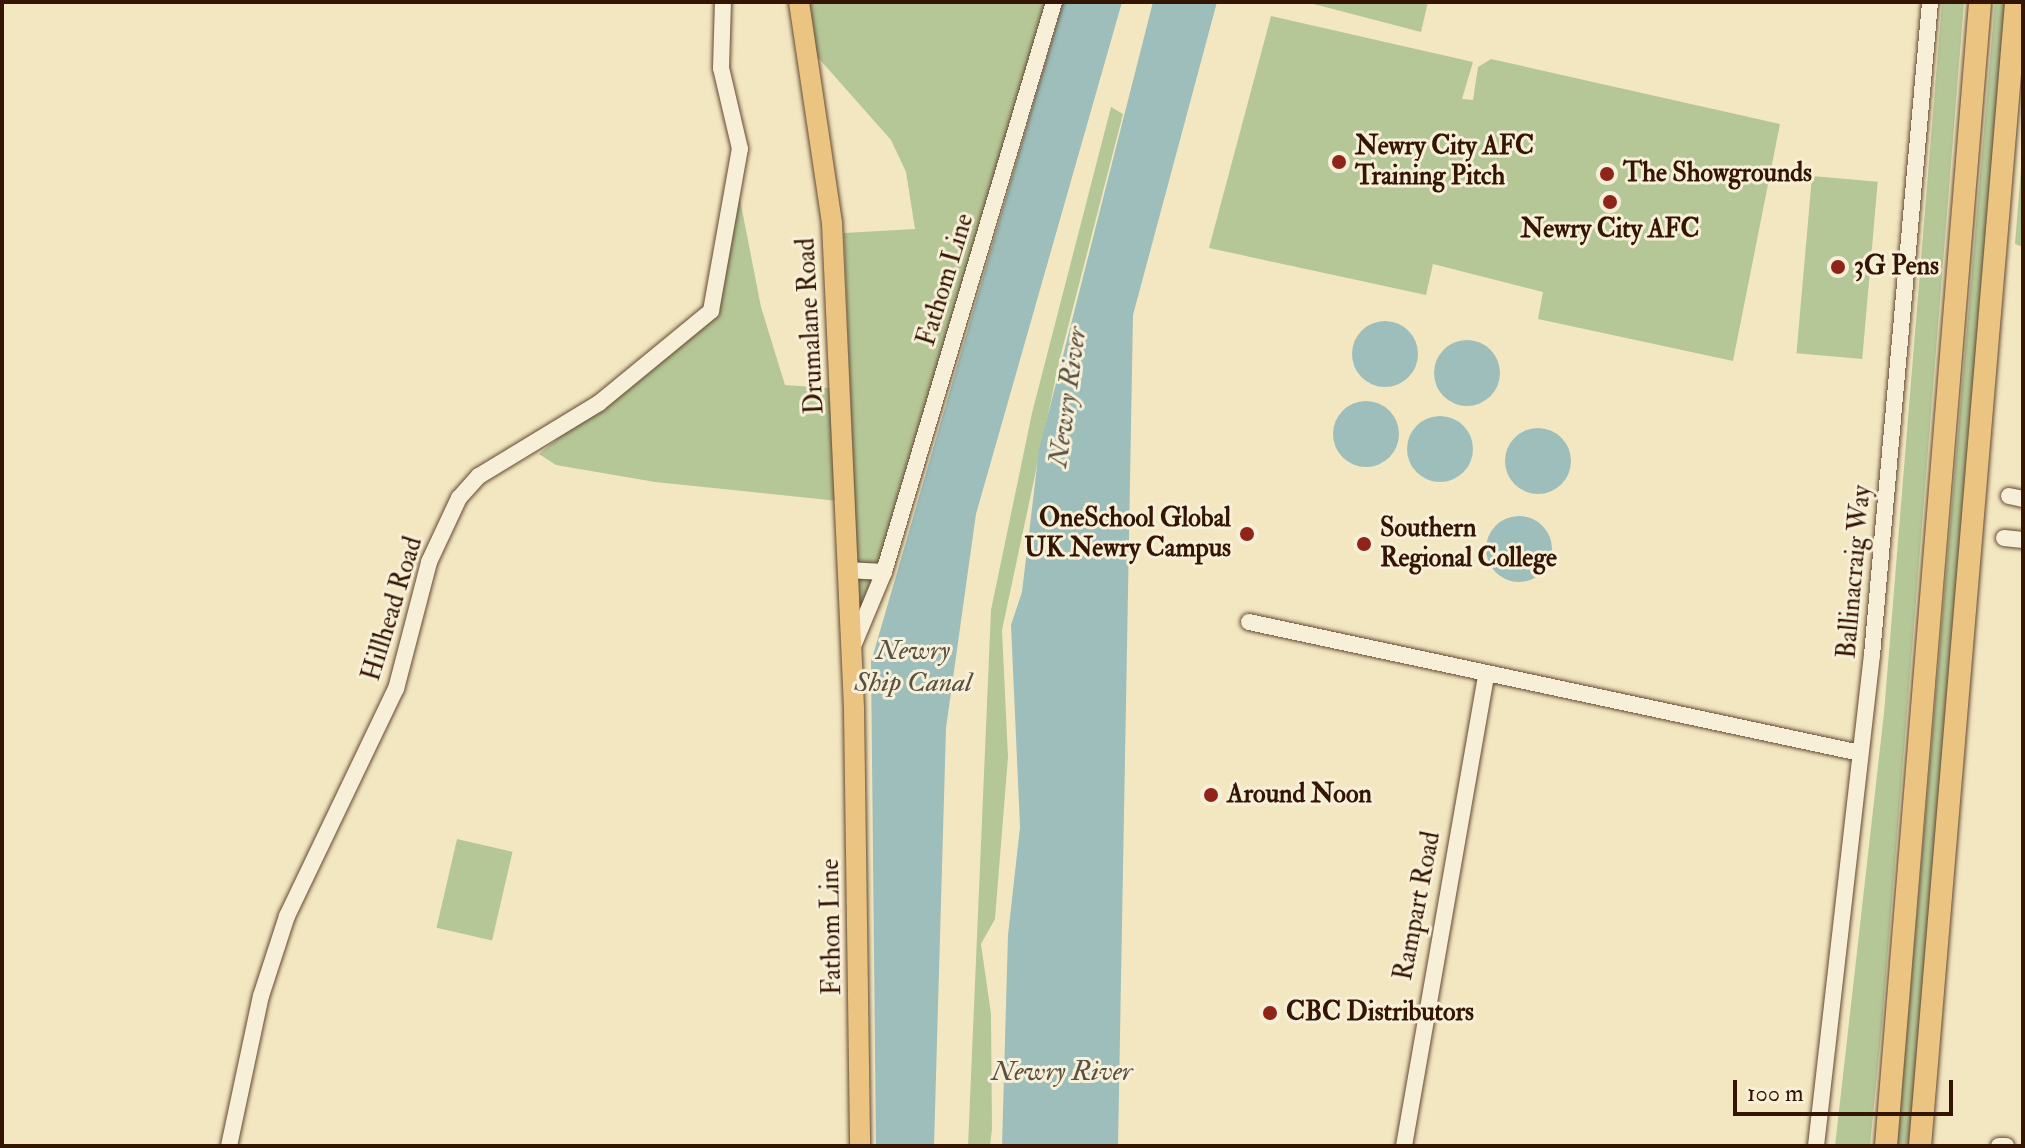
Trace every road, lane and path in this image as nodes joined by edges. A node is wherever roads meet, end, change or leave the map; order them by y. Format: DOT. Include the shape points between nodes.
graph roads {
  1 [pos="723,2"];
  2 [pos="799,2"];
  3 [pos="1054,2"];
  4 [pos="1930,2"];
  5 [pos="1980,2"];
  6 [pos="2016,2"];
  7 [pos="2004,538"];
  8 [pos="2023,540"];
  9 [pos="846,570"];
  10 [pos="884,572"];
  11 [pos="1249,622"];
  12 [pos="851,651"];
  13 [pos="1486,675"];
  14 [pos="1860,753"];
  15 [pos="229,1146"];
  16 [pos="860,1146"];
  17 [pos="1404,1146"];
  18 [pos="1816,1146"];
  19 [pos="1886,1146"];
  20 [pos="1920,1146"];
  21 [pos="1999,1146"];
  22 [pos="2006,1146"];
  1 -- 15 [label="street, Hillhead Road" via="721,68 740,149 711,311 563,428 479,476 443,525 396,689 334,806 274,952"];
  2 -- 9 [label="main road, Drumalane Road" via="826,150"];
  3 -- 10 [label="street, Fathom Line"];
  4 -- 14 [label="street, Ballinacraig Way"];
  5 -- 19 [label="highway"];
  6 -- 20 [label="highway"];
  7 -- 8 [label="street"];
  9 -- 10 [label="street"];
  9 -- 12 [label="main road, Drumalane Road"];
  10 -- 12 [label="street, Fathom Line"];
  11 -- 13 [label="street"];
  12 -- 16 [label="main road, Fathom Line"];
  13 -- 14 [label="street"];
  13 -- 17 [label="street, Rampart Road"];
  14 -- 18 [label="street, Ballinacraig Way"];
  21 -- 22 [label="street"];
}
